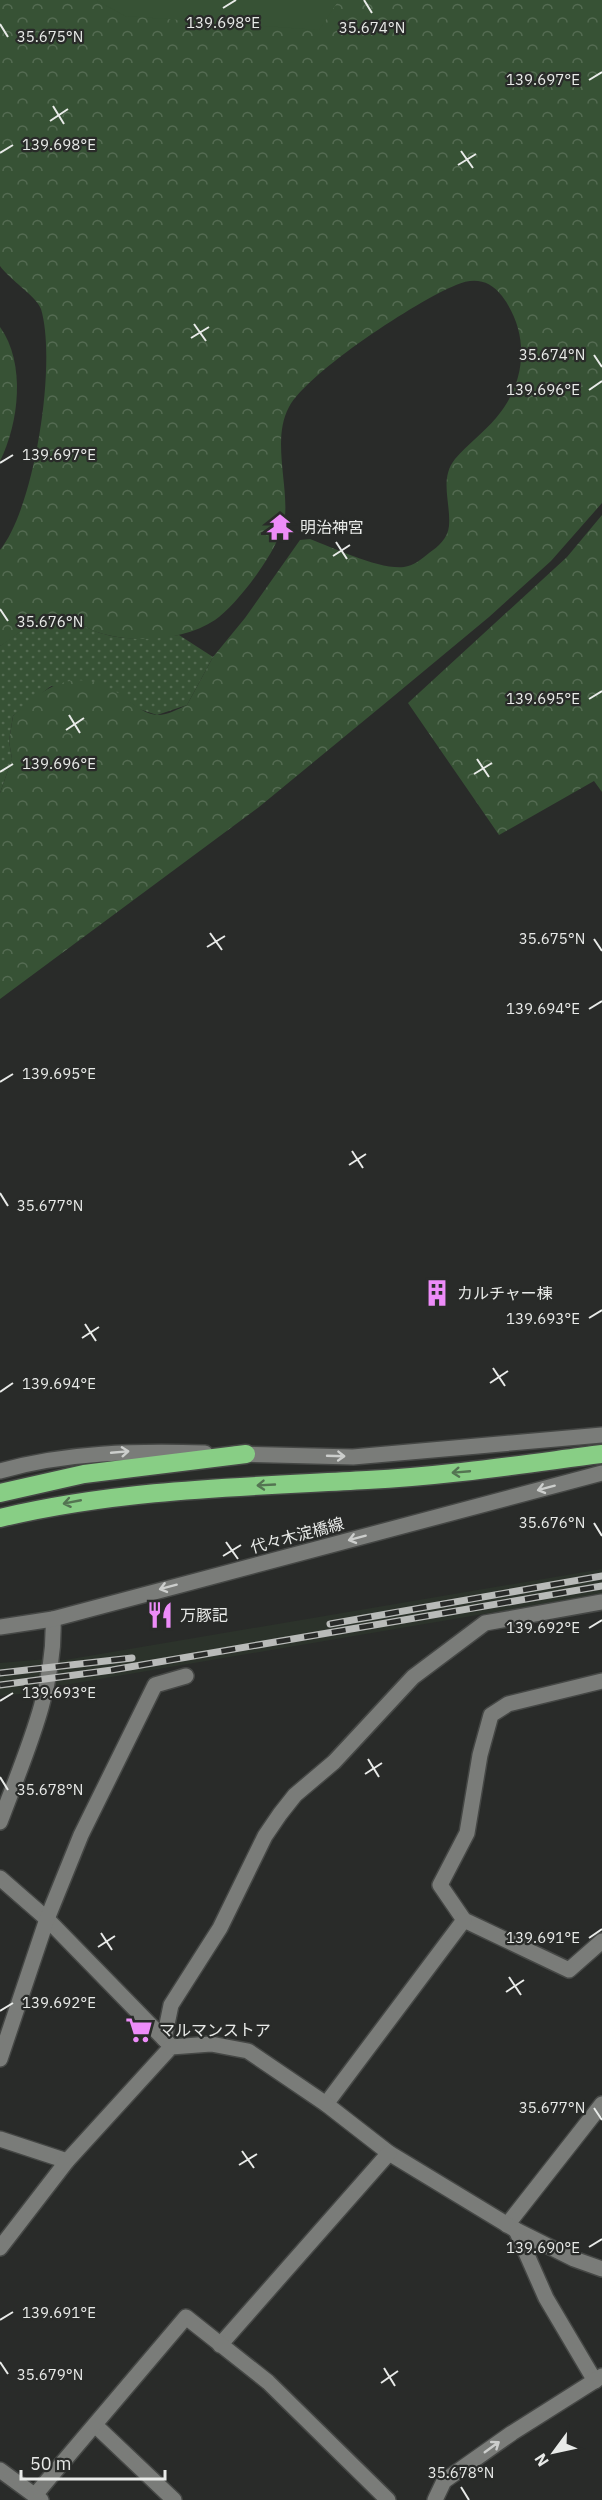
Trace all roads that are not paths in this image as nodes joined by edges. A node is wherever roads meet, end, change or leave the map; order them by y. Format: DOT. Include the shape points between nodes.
graph roads {
  1 [pos="602,1435"];
  2 [pos="246,1454"];
  3 [pos="602,1454"];
  4 [pos="0,1471"];
  5 [pos="602,1473"];
  6 [pos="0,1493"];
  7 [pos="0,1518"];
  8 [pos="602,1602"];
  9 [pos="53,1619"];
  10 [pos="0,1627"];
  11 [pos="186,1676"];
  12 [pos="602,1681"];
  13 [pos="0,1822"];
  14 [pos="0,1878"];
  15 [pos="47,1919"];
  16 [pos="464,1920"];
  17 [pos="602,1941"];
  18 [pos="168,2043"];
  19 [pos="0,2059"];
  20 [pos="326,2104"];
  21 [pos="602,2104"];
  22 [pos="0,2139"];
  23 [pos="389,2153"];
  24 [pos="67,2161"];
  25 [pos="512,2227"];
  26 [pos="0,2248"];
  27 [pos="602,2269"];
  28 [pos="220,2345"];
  29 [pos="598,2378"];
  30 [pos="95,2425"];
  31 [pos="0,2470"];
  32 [pos="38,2498"];
  33 [pos="174,2500"];
  34 [pos="388,2500"];
  35 [pos="435,2500"];
  2 -- 1 [label="street, one-way" via="365,1456"];
  4 -- 2 [label="street, one-way" via="124,1451"];
  2 -- 6 [label="highway" via="84,1474"];
  3 -- 7 [label="highway, one-way" via="369,1480 101,1497"];
  5 -- 9 [label="street, 代々木淀橋線, one-way"];
  8 -- 18 [label="street" via="485,1623 413,1677 334,1762 295,1795 265,1836 220,1928 171,2005"];
  9 -- 10 [label="street, 代々木淀橋線"];
  9 -- 13 [label="street" via="52,1658 41,1706"];
  11 -- 15 [label="street" via="155,1685 81,1834"];
  12 -- 16 [label="street" via="508,1704 491,1715 467,1833 440,1885"];
  14 -- 15 [label="street"];
  15 -- 18 [label="street"];
  15 -- 19 [label="street"];
  16 -- 17 [label="street" via="568,1970"];
  16 -- 20 [label="street"];
  18 -- 20 [label="street" via="211,2044 248,2051"];
  18 -- 24 [label="street"];
  20 -- 23 [label="street"];
  21 -- 25 [label="street"];
  22 -- 24 [label="street"];
  23 -- 25 [label="street"];
  23 -- 28 [label="street"];
  24 -- 26 [label="street"];
  25 -- 27 [label="street"];
  25 -- 29 [label="street" via="546,2298"];
  28 -- 30 [label="street" via="186,2317"];
  28 -- 34 [label="street" via="268,2382"];
  35 -- 29 [label="street, one-way" via="444,2481"];
  30 -- 32 [label="street"];
  30 -- 33 [label="street"];
  31 -- 32 [label="street"];
}
